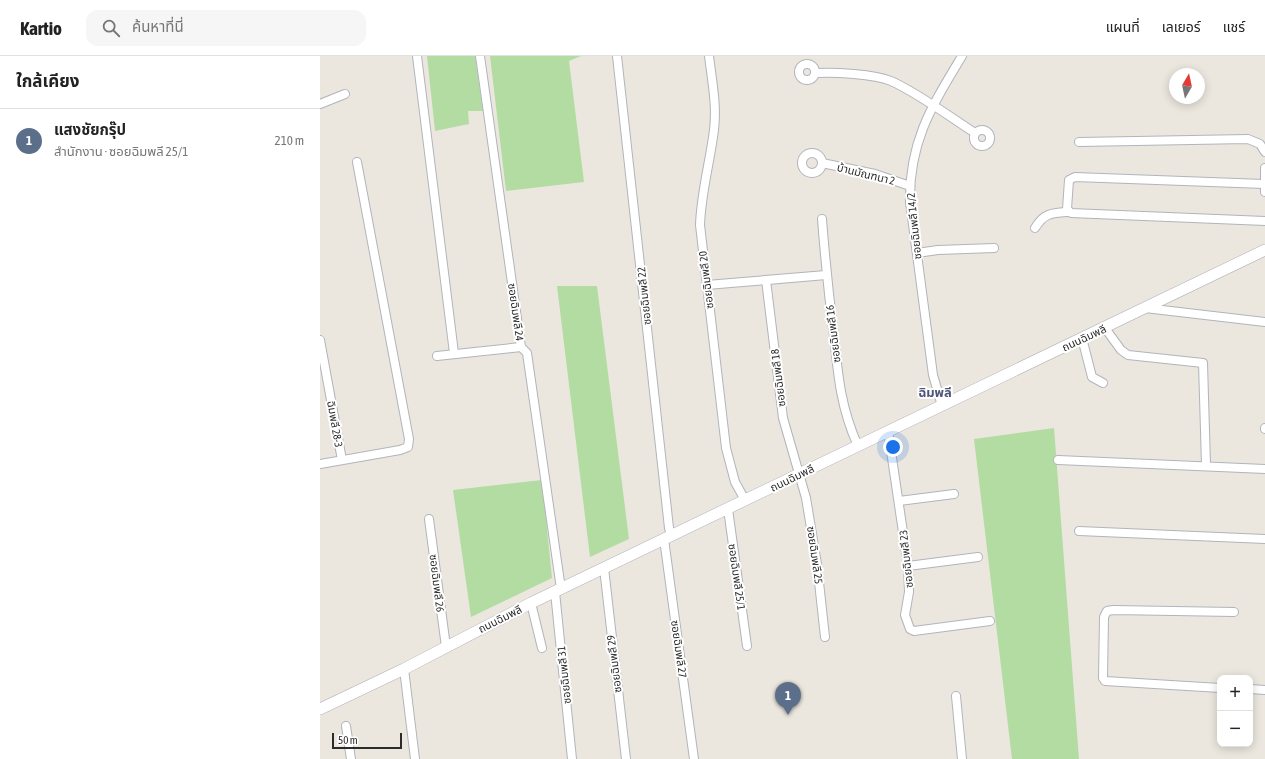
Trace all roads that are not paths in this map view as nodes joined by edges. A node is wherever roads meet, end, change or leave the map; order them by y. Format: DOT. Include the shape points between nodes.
graph roads {
  1 [pos="417,56"];
  2 [pos="480,56"];
  3 [pos="618,56"];
  4 [pos="709,56"];
  5 [pos="962,56"];
  6 [pos="816,73"];
  7 [pos="345,94"];
  8 [pos="320,104"];
  9 [pos="932,106"];
  10 [pos="975,133"];
  11 [pos="1079,142"];
  12 [pos="1265,152"];
  13 [pos="357,162"];
  14 [pos="822,163"];
  15 [pos="1265,168"];
  16 [pos="910,186"];
  17 [pos="1265,188"];
  18 [pos="1068,212"];
  19 [pos="822,219"];
  20 [pos="1265,221"];
  21 [pos="1035,228"];
  22 [pos="994,248"];
  23 [pos="1265,250"];
  24 [pos="917,253"];
  25 [pos="826,275"];
  26 [pos="766,280"];
  27 [pos="707,286"];
  28 [pos="1145,308"];
  29 [pos="1265,322"];
  30 [pos="1105,328"];
  31 [pos="1082,338"];
  32 [pos="320,340"];
  33 [pos="521,347"];
  34 [pos="454,353"];
  35 [pos="437,356"];
  36 [pos="1103,383"];
  37 [pos="942,406"];
  38 [pos="888,431"];
  39 [pos="858,446"];
  40 [pos="342,460"];
  41 [pos="1058,460"];
  42 [pos="320,464"];
  43 [pos="1206,465"];
  44 [pos="1265,469"];
  45 [pos="800,474"];
  46 [pos="954,494"];
  47 [pos="745,500"];
  48 [pos="899,501"];
  49 [pos="728,509"];
  50 [pos="429,519"];
  51 [pos="1079,531"];
  52 [pos="668,538"];
  53 [pos="1265,539"];
  54 [pos="978,557"];
  55 [pos="908,566"];
  56 [pos="604,568"];
  57 [pos="558,590"];
  58 [pos="531,603"];
  59 [pos="1234,612"];
  60 [pos="990,621"];
  61 [pos="826,637"];
  62 [pos="747,646"];
  63 [pos="446,647"];
  64 [pos="542,648"];
  65 [pos="404,669"];
  66 [pos="1217,688"];
  67 [pos="1253,689"];
  68 [pos="1265,690"];
  69 [pos="956,696"];
  70 [pos="320,709"];
  71 [pos="346,726"];
  72 [pos="351,759"];
  73 [pos="415,759"];
  74 [pos="572,759"];
  75 [pos="626,759"];
  76 [pos="694,759"];
  77 [pos="962,759"];
  1 -- 34 [label="street"];
  2 -- 33 [label="street, ซอยฉิมพลี 24"];
  3 -- 52 [label="street, ซอยฉิมพลี 22" via="669,528"];
  4 -- 27 [label="street, ซอยฉิมพลี 20" via="715,105 714,129 700,203"];
  5 -- 9 [label="street, ซอยฉิมพลี 14/2"];
  6 -- 9 [label="street" via="855,74 890,81"];
  7 -- 8 [label="street"];
  9 -- 10 [label="street"];
  9 -- 16 [label="street, ซอยฉิมพลี 14/2" via="916,146"];
  11 -- 12 [label="street" via="1248,139 1260,144"];
  13 -- 40 [label="street" via="409,439 408,447 400,450"];
  14 -- 16 [label="street, บ้านมัณฑนา 2" via="875,174"];
  15 -- 17 [label="street"];
  16 -- 24 [label="street, ซอยฉิมพลี 14/2"];
  17 -- 18 [label="street" via="1075,176 1069,180"];
  18 -- 20 [label="street"];
  18 -- 21 [label="street" via="1041,218"];
  19 -- 25 [label="street, ซอยฉิมพลี 16"];
  22 -- 24 [label="street"];
  23 -- 28 [label="street, ถนนฉิมพลี"];
  24 -- 37 [label="street, ซอยฉิมพลี 14/2" via="933,374"];
  25 -- 26 [label="street"];
  25 -- 39 [label="street, ซอยฉิมพลี 16" via="843,406"];
  26 -- 27 [label="street"];
  26 -- 45 [label="street, ซอยฉิมพลี 18" via="783,418"];
  27 -- 47 [label="street, ซอยฉิมพลี 20" via="726,448 735,482"];
  28 -- 29 [label="street"];
  28 -- 30 [label="street, ถนนฉิมพลี"];
  30 -- 31 [label="street, ถนนฉิมพลี"];
  30 -- 43 [label="street" via="1121,350 1128,355 1203,363"];
  31 -- 36 [label="street" via="1092,377"];
  31 -- 37 [label="street, ถนนฉิมพลี"];
  32 -- 40 [label="street, ฉิมพลี 28-3"];
  33 -- 34 [label="street"];
  33 -- 57 [label="street, ซอยฉิมพลี 24" via="527,353"];
  34 -- 35 [label="street"];
  37 -- 38 [label="street, ถนนฉิมพลี"];
  38 -- 39 [label="street, ถนนฉิมพลี"];
  38 -- 48 [label="street, ซอยฉิมพลี 23"];
  39 -- 45 [label="street, ถนนฉิมพลี"];
  40 -- 42 [label="street"];
  41 -- 43 [label="street"];
  43 -- 44 [label="street"];
  45 -- 47 [label="street, ถนนฉิมพลี"];
  45 -- 61 [label="street, ซอยฉิมพลี 25" via="817,564"];
  46 -- 48 [label="street"];
  47 -- 49 [label="street, ถนนฉิมพลี"];
  48 -- 55 [label="street, ซอยฉิมพลี 23"];
  49 -- 52 [label="street, ถนนฉิมพลี"];
  49 -- 62 [label="street, ซอยฉิมพลี 25/1"];
  50 -- 63 [label="street, ซอยฉิมพลี 26"];
  51 -- 53 [label="street"];
  52 -- 56 [label="street, ถนนฉิมพลี"];
  52 -- 76 [label="street, ซอยฉิมพลี 27"];
  54 -- 55 [label="street"];
  55 -- 60 [label="street, ซอยฉิมพลี 23" via="909,592 906,615 910,629 914,631"];
  56 -- 57 [label="street, ถนนฉิมพลี"];
  56 -- 75 [label="street, ซอยฉิมพลี 29"];
  57 -- 58 [label="street, ถนนฉิมพลี"];
  57 -- 74 [label="street, ซอยฉิมพลี 31"];
  58 -- 63 [label="street, ถนนฉิมพลี"];
  58 -- 64 [label="street"];
  59 -- 66 [label="street" via="1113,610 1107,611 1104,617 1105,681"];
  63 -- 65 [label="street, ถนนฉิมพลี"];
  65 -- 70 [label="street, ถนนฉิมพลี"];
  65 -- 73 [label="street"];
  67 -- 68 [label="street"];
  69 -- 77 [label="street"];
  71 -- 72 [label="street"];
}
